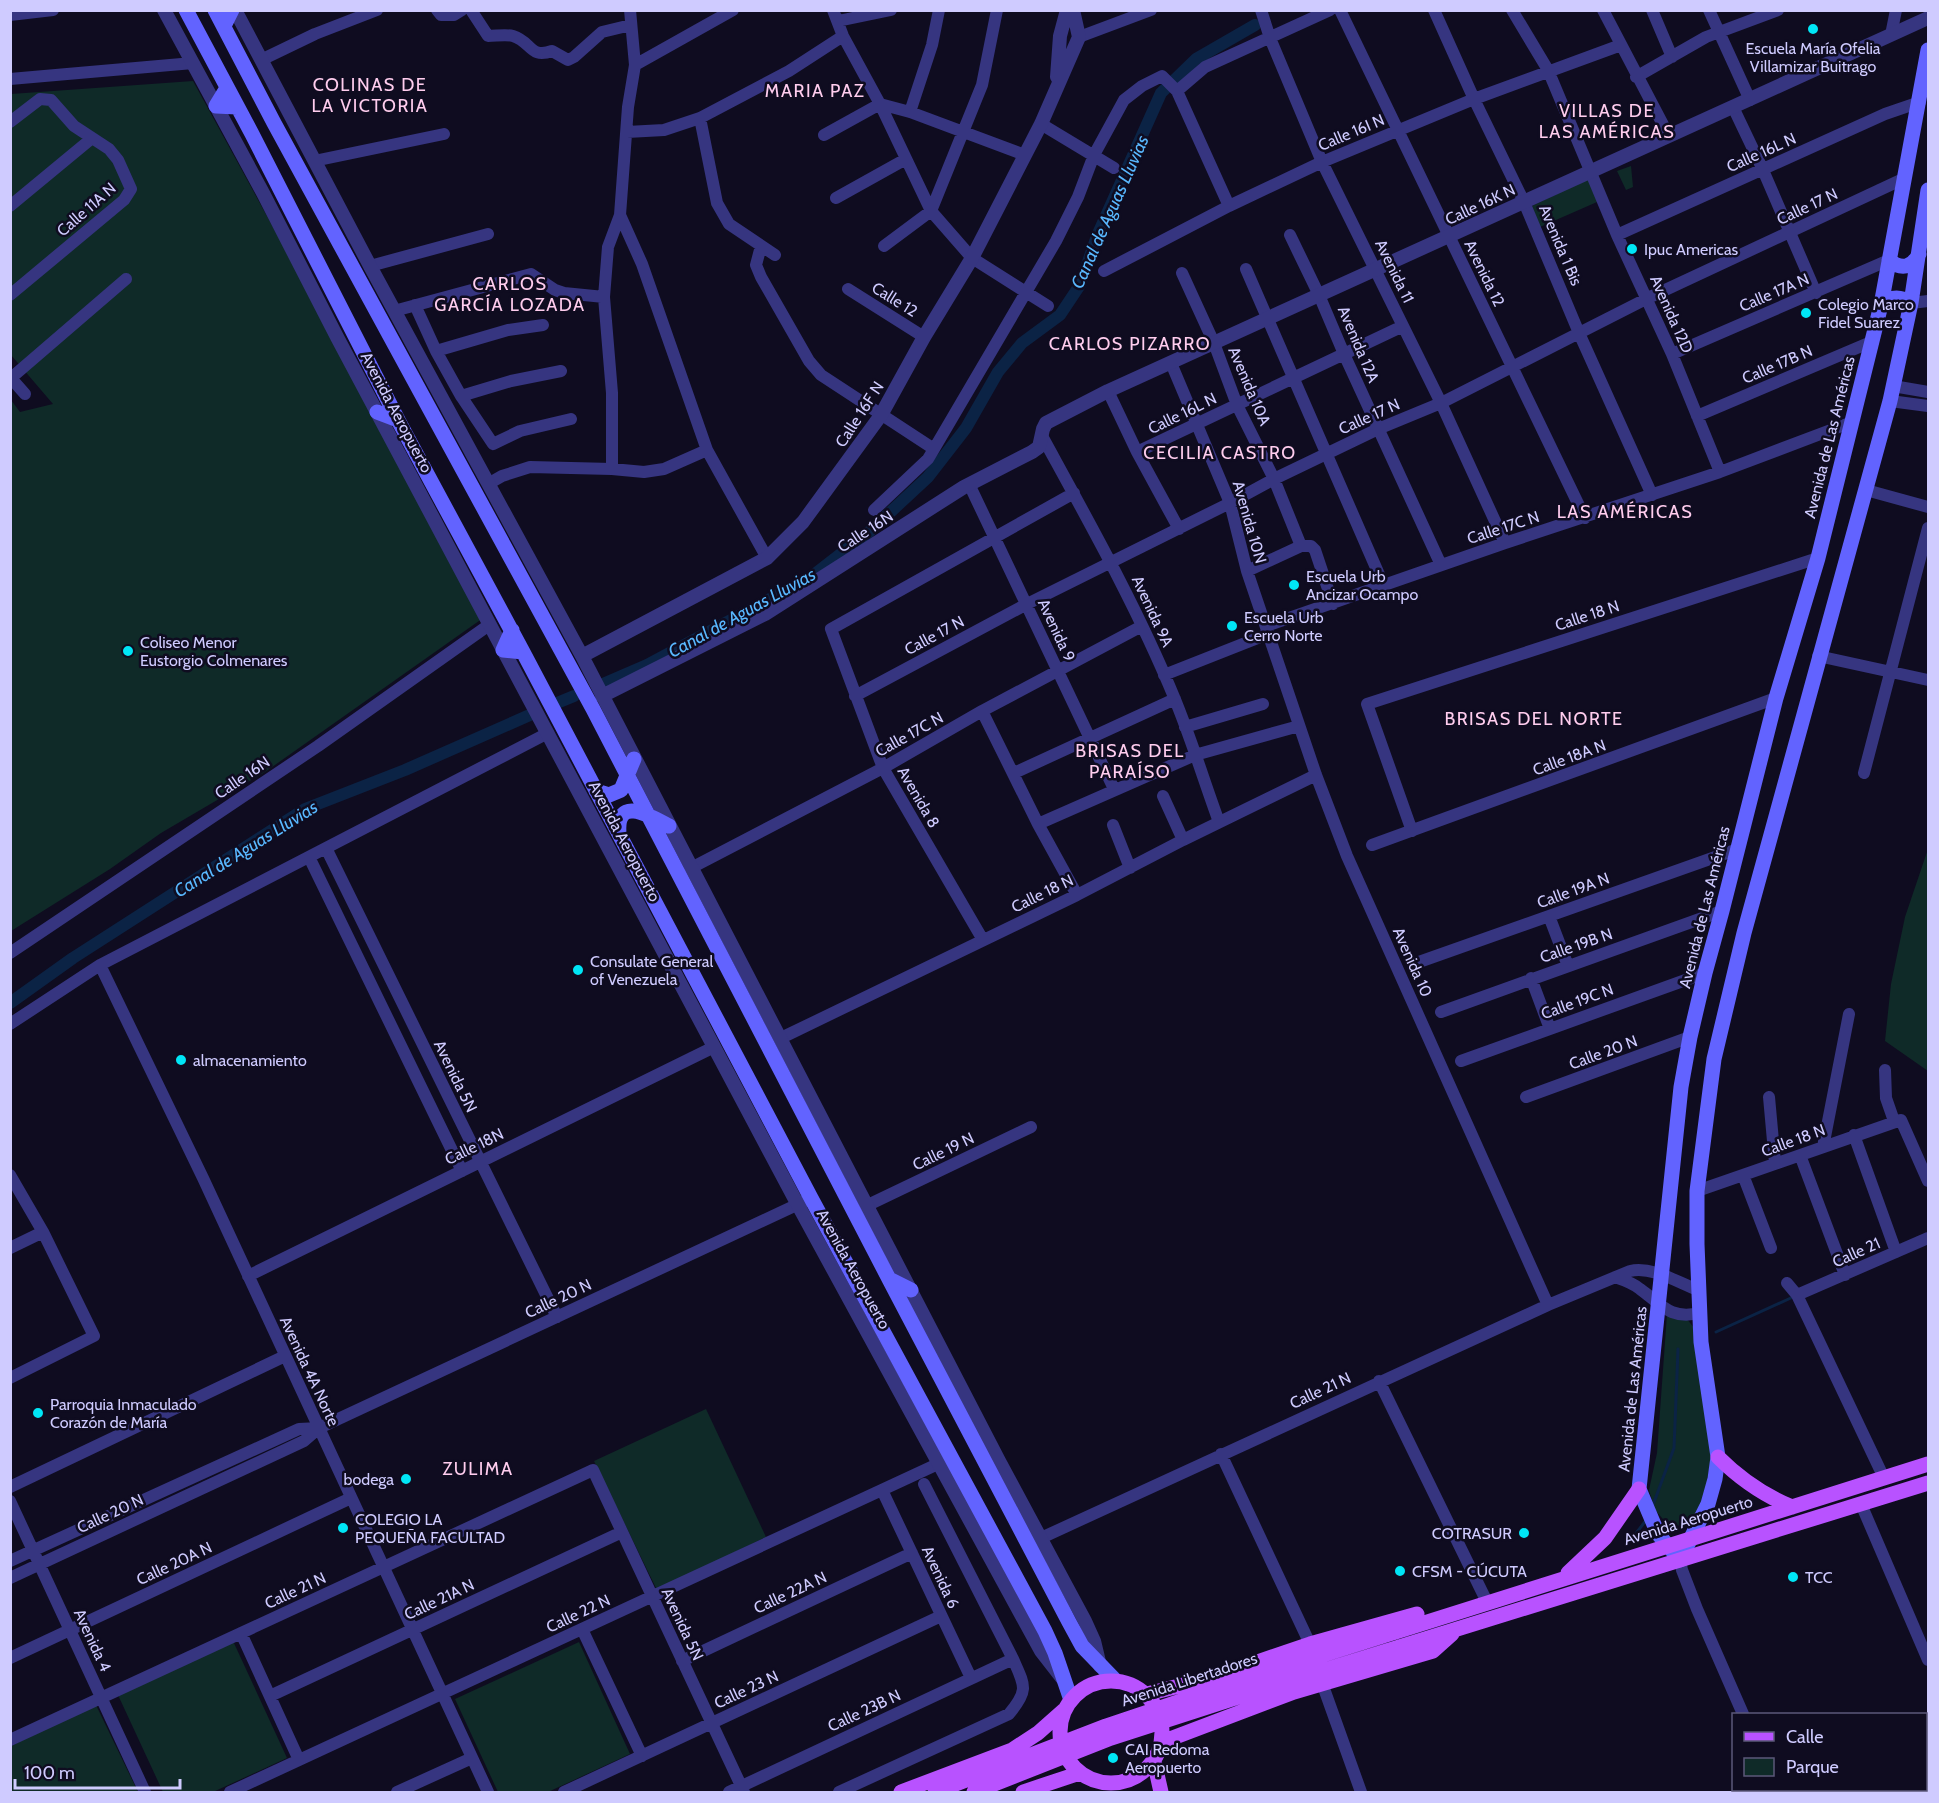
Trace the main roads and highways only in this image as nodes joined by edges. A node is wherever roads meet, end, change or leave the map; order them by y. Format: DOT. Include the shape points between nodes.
graph roads {
  1 [pos="186,10"];
  2 [pos="215,10"];
  3 [pos="234,10"];
  4 [pos="224,26"];
  5 [pos="1929,50"];
  6 [pos="227,88"];
  7 [pos="237,107"];
  8 [pos="1929,190"];
  9 [pos="1926,216"];
  10 [pos="1919,254"];
  11 [pos="1889,260"];
  12 [pos="1911,303"];
  13 [pos="1881,305"];
  14 [pos="377,412"];
  15 [pos="398,420"];
  16 [pos="512,630"];
  17 [pos="523,652"];
  18 [pos="634,759"];
  19 [pos="628,778"];
  20 [pos="596,791"];
  21 [pos="646,813"];
  22 [pos="669,826"];
  23 [pos="618,833"];
  24 [pos="846,1161"];
  25 [pos="831,1169"];
  26 [pos="889,1279"];
  27 [pos="911,1290"];
  28 [pos="1718,1457"];
  29 [pos="1929,1464"];
  30 [pos="1929,1483"];
  31 [pos="1641,1496"];
  32 [pos="1792,1507"];
  33 [pos="1691,1538"];
  34 [pos="1662,1539"];
  35 [pos="1680,1560"];
  36 [pos="1562,1579"];
  37 [pos="1459,1611"];
  38 [pos="1459,1628"];
  39 [pos="1115,1680"];
  40 [pos="1238,1689"];
  41 [pos="1147,1694"];
  42 [pos="1067,1705"];
  43 [pos="1162,1742"];
  44 [pos="1154,1761"];
  45 [pos="1080,1773"];
  46 [pos="1096,1781"];
  47 [pos="1041,1789"];
  48 [pos="901,1792"];
  49 [pos="935,1792"];
  50 [pos="974,1792"];
  51 [pos="1023,1792"];
  52 [pos="1116,1792"];
  53 [pos="1161,1792"];
  1 -- 6 [label="main road, Avenida Aeropuerto"];
  2 -- 4 [label="main road, Avenida Aeropuerto"];
  3 -- 4 [label="main road"];
  4 -- 19 [label="main road, Avenida Aeropuerto"];
  5 -- 11 [label="main road, Avenida de Las Américas"];
  6 -- 7 [label="main road, Avenida Aeropuerto"];
  6 -- 7 [label="main road" via="216,106"];
  7 -- 15 [label="main road, Avenida Aeropuerto"];
  8 -- 9 [label="main road"];
  9 -- 10 [label="main road"];
  10 -- 11 [label="main road" via="1910,266 1895,265"];
  10 -- 12 [label="main road"];
  11 -- 13 [label="main road, Avenida de Las Américas"];
  12 -- 13 [label="main road" via="1899,297"];
  12 -- 28 [label="main road" via="1866,490 1818,656 1714,1059 1697,1191 1699,1313"];
  13 -- 31 [label="main road, Avenida de Las Américas" via="1690,1037 1681,1087"];
  14 -- 15 [label="main road"];
  15 -- 16 [label="main road, Avenida Aeropuerto"];
  16 -- 17 [label="main road, Avenida Aeropuerto"];
  16 -- 17 [label="main road" via="503,650"];
  17 -- 20 [label="main road, Avenida Aeropuerto"];
  18 -- 19 [label="main road"];
  19 -- 20 [label="main road" via="616,794"];
  19 -- 21 [label="main road, Avenida Aeropuerto"];
  20 -- 23 [label="main road, Avenida Aeropuerto"];
  21 -- 22 [label="main road"];
  21 -- 23 [label="main road" via="625,813 620,818"];
  21 -- 25 [label="main road, Avenida Aeropuerto"];
  23 -- 42 [label="main road, Avenida Aeropuerto" via="859,1302 1045,1631 1065,1681"];
  24 -- 25 [label="main road"];
  25 -- 26 [label="main road, Avenida Aeropuerto"];
  26 -- 27 [label="main road"];
  26 -- 39 [label="main road, Avenida Aeropuerto" via="1069,1622 1083,1646"];
  28 -- 32 [label="main road" via="1757,1490"];
  28 -- 33 [label="main road" via="1708,1504"];
  29 -- 32 [label="main road, Avenida Aeropuerto"];
  30 -- 35 [label="main road"];
  31 -- 34 [label="main road"];
  31 -- 36 [label="main road"];
  32 -- 33 [label="main road, Avenida Aeropuerto"];
  33 -- 34 [label="main road, Avenida Aeropuerto"];
  33 -- 35 [label="main road"];
  34 -- 35 [label="main road"];
  34 -- 36 [label="main road, Avenida Aeropuerto"];
  35 -- 38 [label="main road"];
  36 -- 37 [label="main road, Avenida Aeropuerto"];
  37 -- 40 [label="main road, Avenida Libertadores"];
  37 -- 41 [label="main road" via="1423,1612 1310,1644 1235,1671"];
  38 -- 40 [label="main road, Avenida Libertadores"];
  38 -- 43 [label="main road" via="1432,1651 1323,1683"];
  39 -- 41 [label="main road" via="1132,1684"];
  39 -- 42 [label="main road" via="1090,1684"];
  40 -- 49 [label="main road, Avenida Libertadores" via="1106,1726"];
  40 -- 50 [label="main road, Avenida Libertadores"];
  41 -- 43 [label="main road" via="1162,1724"];
  42 -- 45 [label="main road" via="1059,1727 1061,1745 1068,1761"];
  42 -- 48 [label="main road" via="1038,1733 1012,1750"];
  43 -- 44 [label="main road"];
  44 -- 46 [label="main road" via="1143,1773 1128,1780 1112,1784"];
  44 -- 53 [label="main road"];
  45 -- 46 [label="main road"];
  45 -- 47 [label="main road"];
  46 -- 52 [label="main road"];
  47 -- 51 [label="main road"];
}
